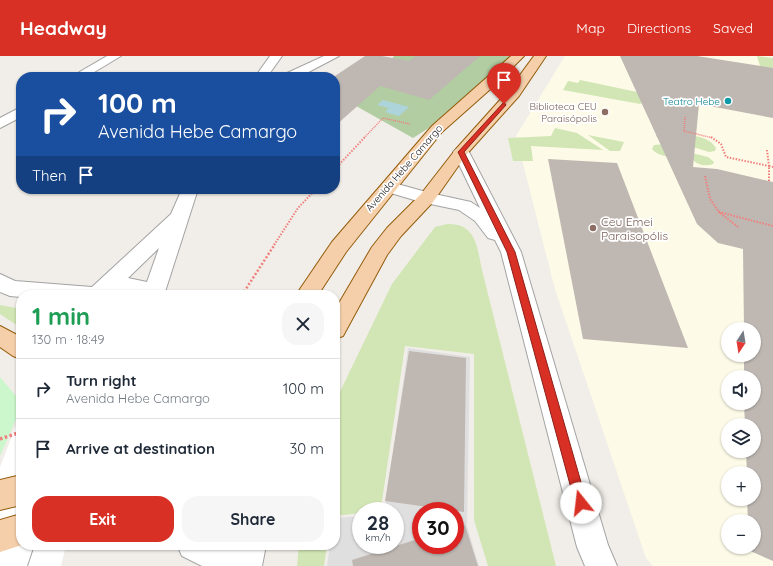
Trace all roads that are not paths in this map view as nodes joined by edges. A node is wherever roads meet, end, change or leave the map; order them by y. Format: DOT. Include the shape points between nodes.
graph roads {
  1 [pos="114,56"];
  2 [pos="276,56"];
  3 [pos="333,56"];
  4 [pos="518,56"];
  5 [pos="540,56"];
  6 [pos="86,72"];
  7 [pos="265,72"];
  8 [pos="299,72"];
  9 [pos="16,114"];
  10 [pos="0,124"];
  11 [pos="461,152"];
  12 [pos="390,187"];
  13 [pos="188,194"];
  14 [pos="427,198"];
  15 [pos="180,214"];
  16 [pos="511,252"];
  17 [pos="0,281"];
  18 [pos="38,290"];
  19 [pos="99,290"];
  20 [pos="105,290"];
  21 [pos="145,290"];
  22 [pos="155,290"];
  23 [pos="310,290"];
  24 [pos="340,321"];
  25 [pos="0,335"];
  26 [pos="16,346"];
  27 [pos="16,491"];
  28 [pos="0,495"];
  29 [pos="16,531"];
  30 [pos="0,536"];
  31 [pos="17,550"];
  32 [pos="203,550"];
  33 [pos="249,550"];
  34 [pos="11,566"];
  35 [pos="237,566"];
  36 [pos="246,566"];
  37 [pos="601,566"];
  1 -- 6 [label="street"];
  2 -- 7 [label="street"];
  3 -- 8 [label="street"];
  4 -- 12 [label="main road, Avenida Hebe Camargo" via="437,129"];
  5 -- 11 [label="main road" via="514,93"];
  9 -- 10 [label="street"];
  11 -- 14 [label="main road"];
  11 -- 16 [label="street"];
  12 -- 14 [label="street"];
  12 -- 23 [label="main road, Avenida Hebe Camargo" via="339,247"];
  13 -- 15 [label="street"];
  14 -- 16 [label="street" via="465,206 481,217"];
  14 -- 24 [label="main road" via="394,232"];
  15 -- 19 [label="street" via="154,242"];
  15 -- 22 [label="street"];
  16 -- 37 [label="street" via="593,547"];
  17 -- 18 [label="street" via="10,288"];
  20 -- 21 [label="street" via="126,285"];
  25 -- 26 [label="main road"];
  27 -- 28 [label="main road"];
  29 -- 30 [label="main road"];
  31 -- 34 [label="street"];
  32 -- 35 [label="street"];
  33 -- 36 [label="street"];
}
